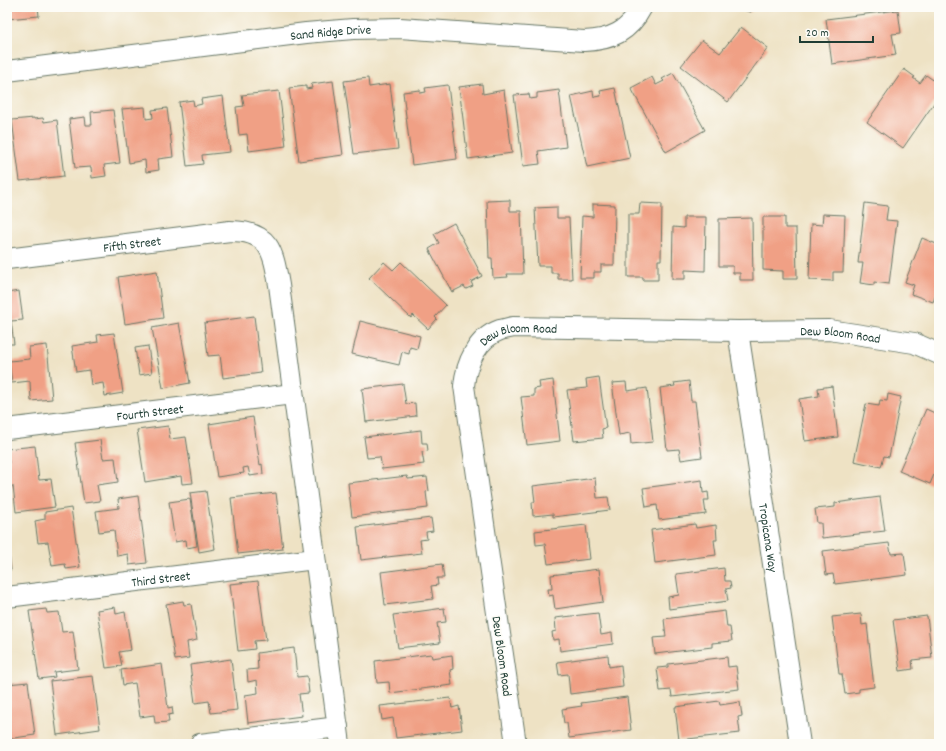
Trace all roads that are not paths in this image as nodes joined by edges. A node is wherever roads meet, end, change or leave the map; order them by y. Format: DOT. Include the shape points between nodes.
graph roads {
  1 [pos="642,7"];
  2 [pos="7,71"];
  3 [pos="7,259"];
  4 [pos="738,331"];
  5 [pos="939,354"];
  6 [pos="293,394"];
  7 [pos="7,429"];
  8 [pos="315,559"];
  9 [pos="7,597"];
  10 [pos="339,736"];
  11 [pos="200,744"];
  12 [pos="516,744"];
  13 [pos="800,744"];
  1 -- 2 [label="street, Sand Ridge Drive" via="638,15 623,30 612,37 599,40 400,28 353,29"];
  3 -- 6 [label="street, Fifth Street" via="230,231 257,235 264,241 275,262"];
  4 -- 5 [label="street, Dew Bloom Road" via="829,330 914,344"];
  4 -- 12 [label="street, Dew Bloom Road" via="513,327 499,330 487,338 470,360 464,386"];
  4 -- 13 [label="street, Tropicana Way"];
  6 -- 7 [label="street, Fourth Street"];
  6 -- 8 [label="street"];
  8 -- 9 [label="street, Third Street"];
  8 -- 10 [label="street"];
  10 -- 11 [label="street"];
}
